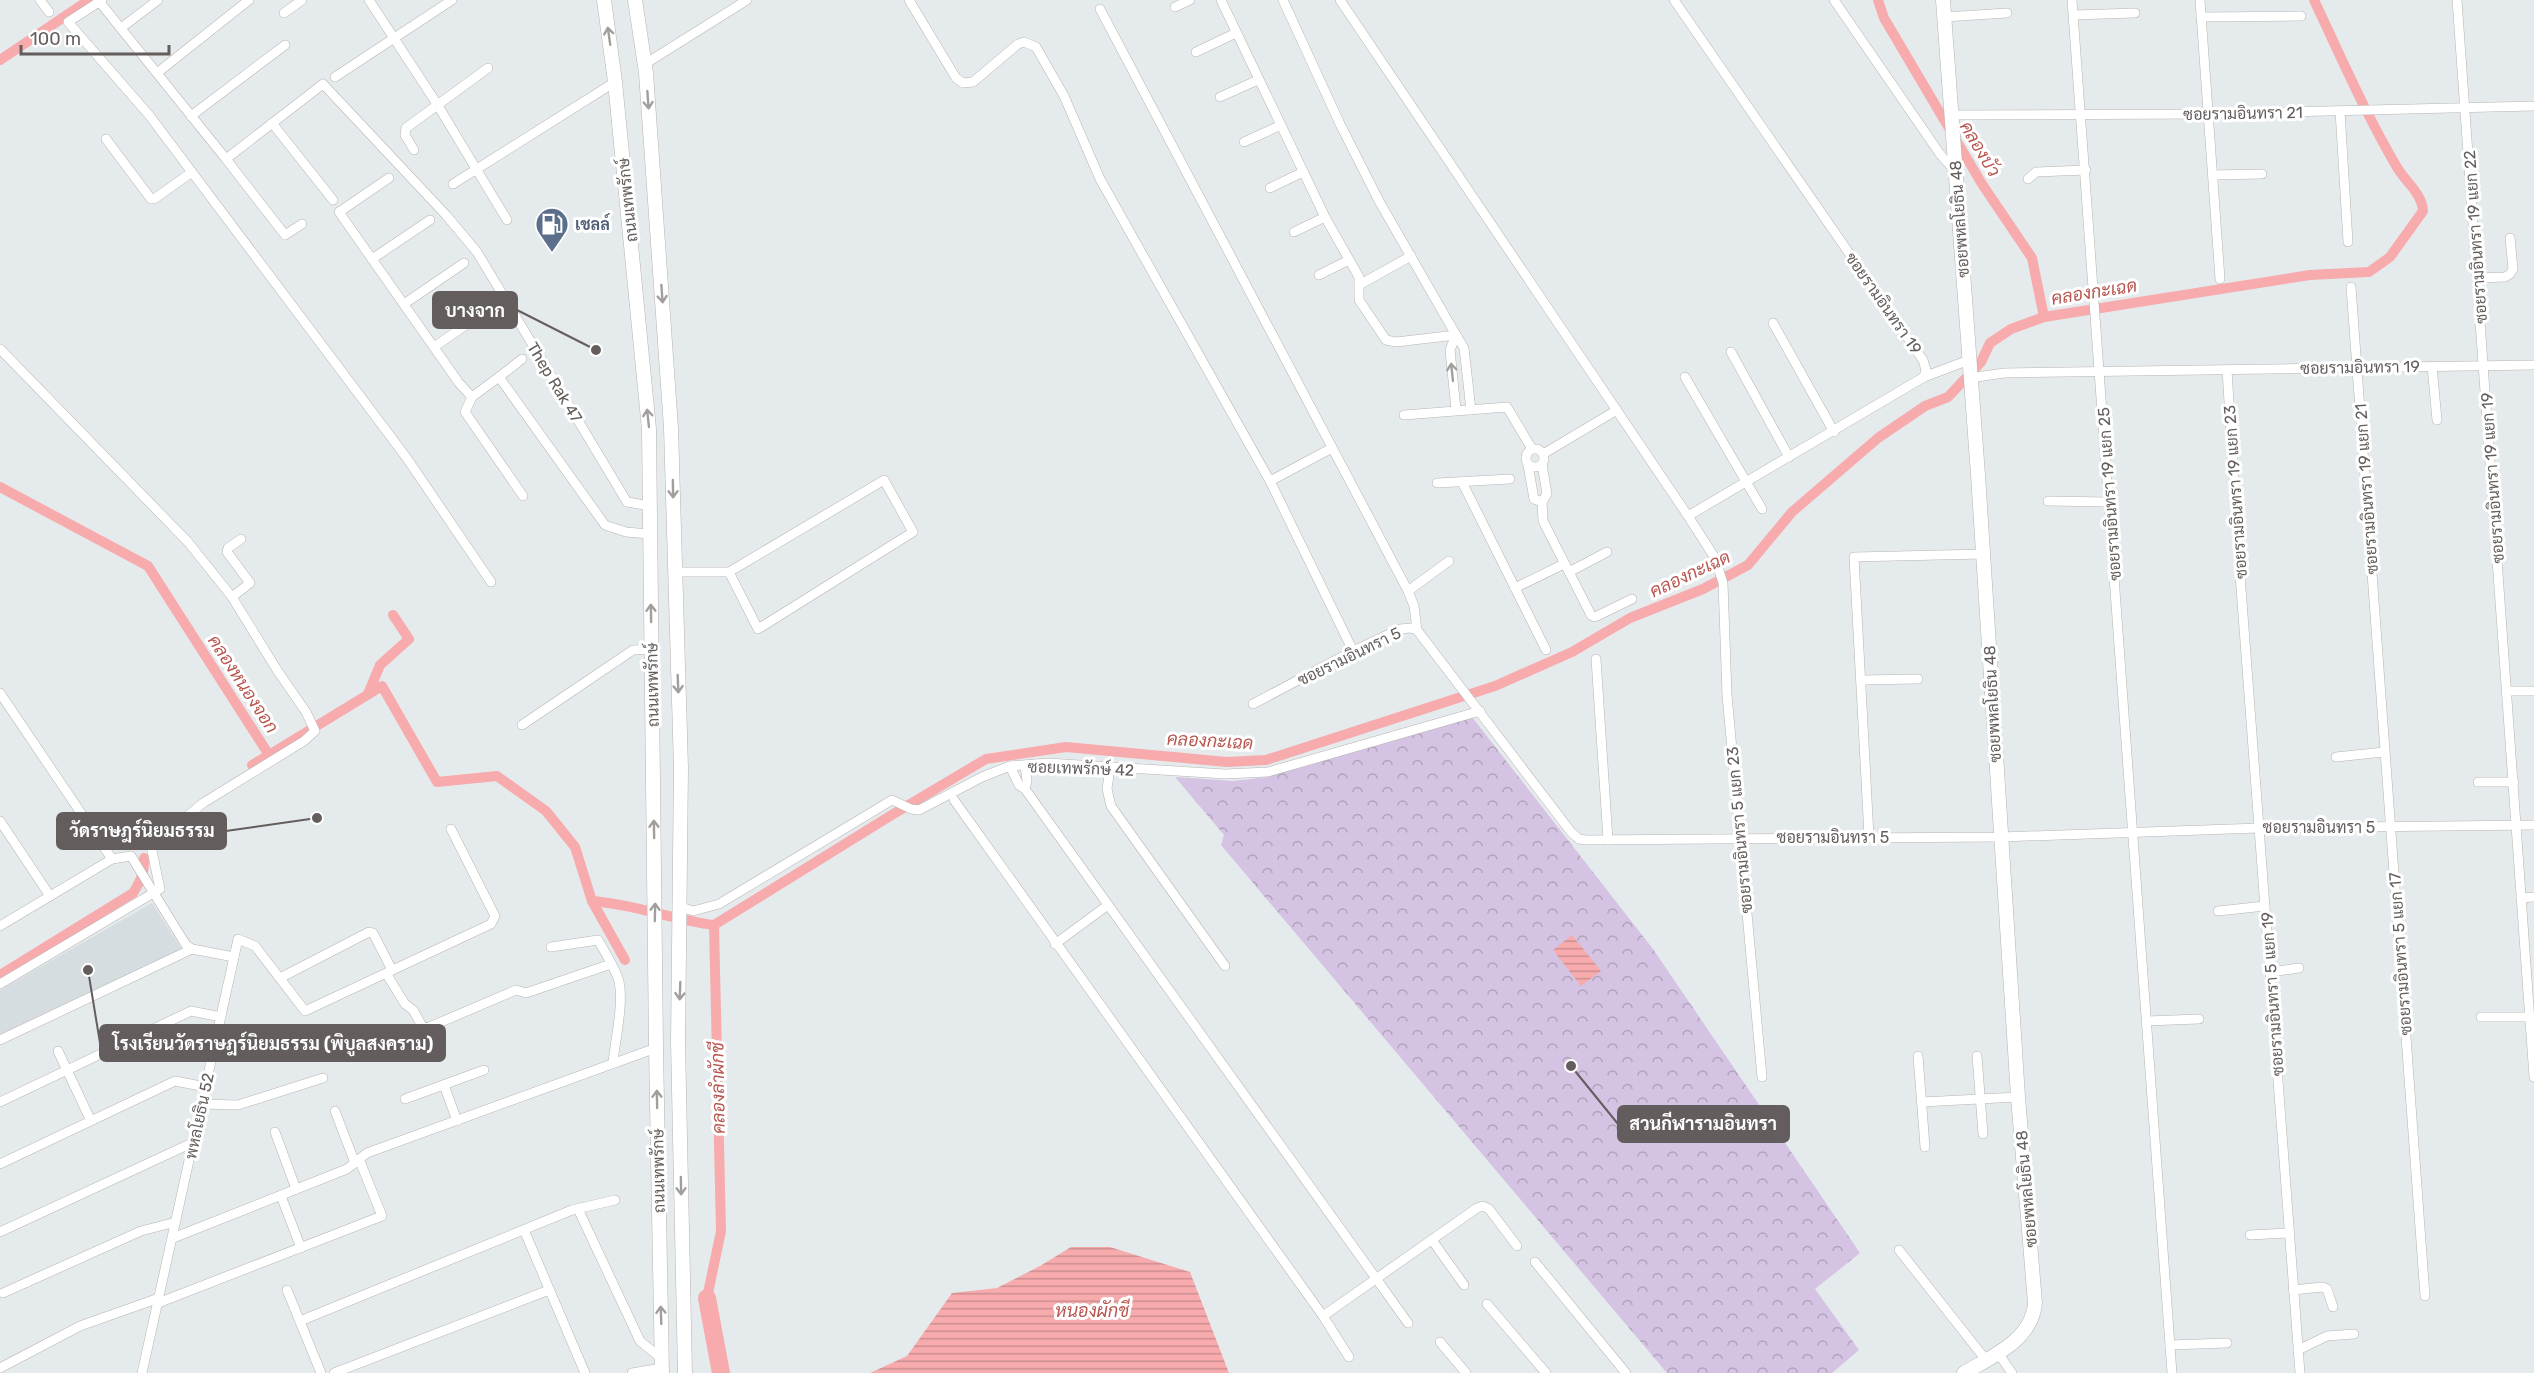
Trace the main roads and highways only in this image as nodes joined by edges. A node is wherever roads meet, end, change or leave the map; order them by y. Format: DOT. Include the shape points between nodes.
graph roads {
  1 [pos="604,0"];
  2 [pos="635,0"];
  3 [pos="1943,0"];
  4 [pos="662,1367"];
  5 [pos="686,1373"];
  6 [pos="1964,1373"];
  4 -- 1 [label="main road, ถนนเทพรักษ์, one-way" via="649,429"];
  2 -- 5 [label="main road, ถนนเทพรักษ์, one-way" via="645,64 671,428 681,768 678,1042"];
  3 -- 6 [label="main road, ซอยพหลโยธิน 48" via="2018,1096 2036,1303 2025,1331"];
}
